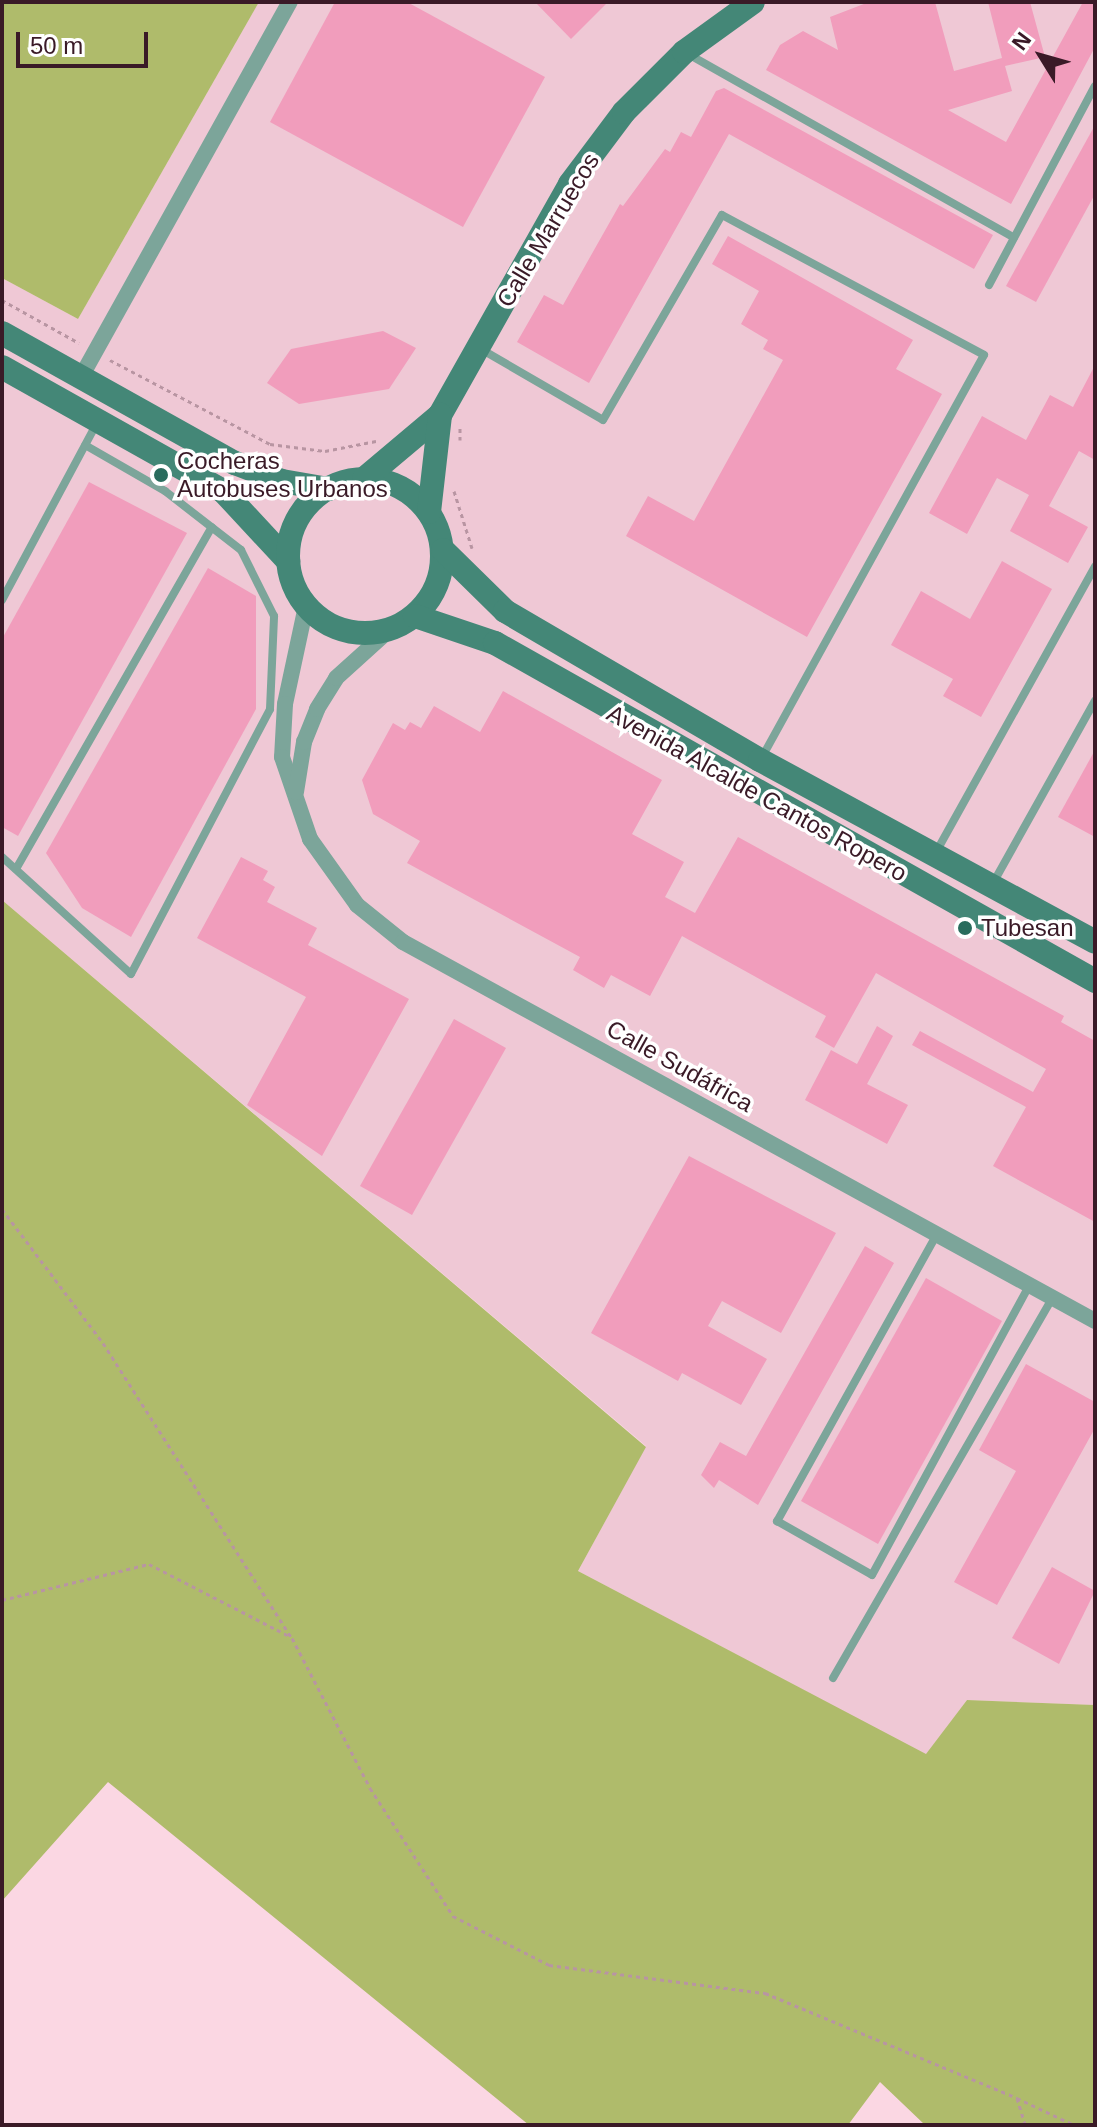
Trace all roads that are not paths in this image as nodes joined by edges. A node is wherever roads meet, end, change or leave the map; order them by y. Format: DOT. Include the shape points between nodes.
graph roads {
  1 [pos="290,2"];
  2 [pos="753,2"];
  3 [pos="684,52"];
  4 [pos="1095,86"];
  5 [pos="1014,238"];
  6 [pos="989,285"];
  7 [pos="2,333"];
  8 [pos="479,348"];
  9 [pos="2,367"];
  10 [pos="81,377"];
  11 [pos="440,415"];
  12 [pos="98,420"];
  13 [pos="85,445"];
  14 [pos="364,479"];
  15 [pos="328,489"];
  16 [pos="429,512"];
  17 [pos="212,527"];
  18 [pos="443,550"];
  19 [pos="288,561"];
  20 [pos="1095,567"];
  21 [pos="2,600"];
  22 [pos="306,606"];
  23 [pos="415,616"];
  24 [pos="388,631"];
  25 [pos="1095,701"];
  26 [pos="760,760"];
  27 [pos="295,798"];
  28 [pos="934,855"];
  29 [pos="2,857"];
  30 [pos="16,869"];
  31 [pos="991,886"];
  32 [pos="1095,942"];
  33 [pos="1095,981"];
  34 [pos="937,1234"];
  35 [pos="1029,1285"];
  36 [pos="1052,1297"];
  37 [pos="1095,1321"];
  38 [pos="833,1678"];
  1 -- 10 [label="street"];
  2 -- 3 [label="main road, Calle Marruecos"];
  3 -- 5 [label="lane"];
  3 -- 8 [label="main road, Calle Marruecos" via="624,112 570,184"];
  4 -- 5 [label="lane"];
  5 -- 6 [label="lane"];
  7 -- 10 [label="main road"];
  8 -- 11 [label="main road, Calle Marruecos"];
  8 -- 26 [label="lane" via="603,420 722,215 984,355"];
  9 -- 12 [label="main road"];
  10 -- 15 [label="main road" via="235,463 282,481"];
  11 -- 14 [label="main road, Calle Marruecos"];
  11 -- 16 [label="main road, Calle Marruecos"];
  12 -- 13 [label="lane"];
  12 -- 19 [label="main road" via="223,491"];
  13 -- 17 [label="lane" via="165,491"];
  13 -- 21 [label="lane"];
  14 -- 15 [label="main road"];
  14 -- 16 [label="main road" via="389,482"];
  15 -- 19 [label="main road" via="298,519"];
  16 -- 18 [label="main road"];
  17 -- 30 [label="lane"];
  17 -- 30 [label="lane" via="241,550 274,616 270,709 131,974"];
  18 -- 23 [label="main road" via="436,586"];
  18 -- 26 [label="main road, Avenida Alcalde Cantos Ropero" via="505,611"];
  19 -- 22 [label="main road"];
  20 -- 28 [label="lane"];
  22 -- 24 [label="main road" via="343,631"];
  22 -- 27 [label="street, Calle Sudáfrica" via="285,704 282,757"];
  23 -- 24 [label="main road"];
  23 -- 33 [label="main road, Avenida Alcalde Cantos Ropero" via="495,643"];
  24 -- 27 [label="street" via="336,678 317,709 304,742"];
  25 -- 31 [label="lane"];
  26 -- 28 [label="main road, Avenida Alcalde Cantos Ropero"];
  27 -- 34 [label="street, Calle Sudáfrica" via="330,872 357,905 403,942"];
  28 -- 31 [label="main road, Avenida Alcalde Cantos Ropero"];
  29 -- 30 [label="lane"];
  31 -- 32 [label="main road, Avenida Alcalde Cantos Ropero"];
  34 -- 35 [label="street, Calle Sudáfrica"];
  34 -- 35 [label="lane" via="777,1521 872,1575"];
  35 -- 36 [label="street, Calle Sudáfrica"];
  36 -- 37 [label="street, Calle Sudáfrica"];
  36 -- 38 [label="lane"];
}
